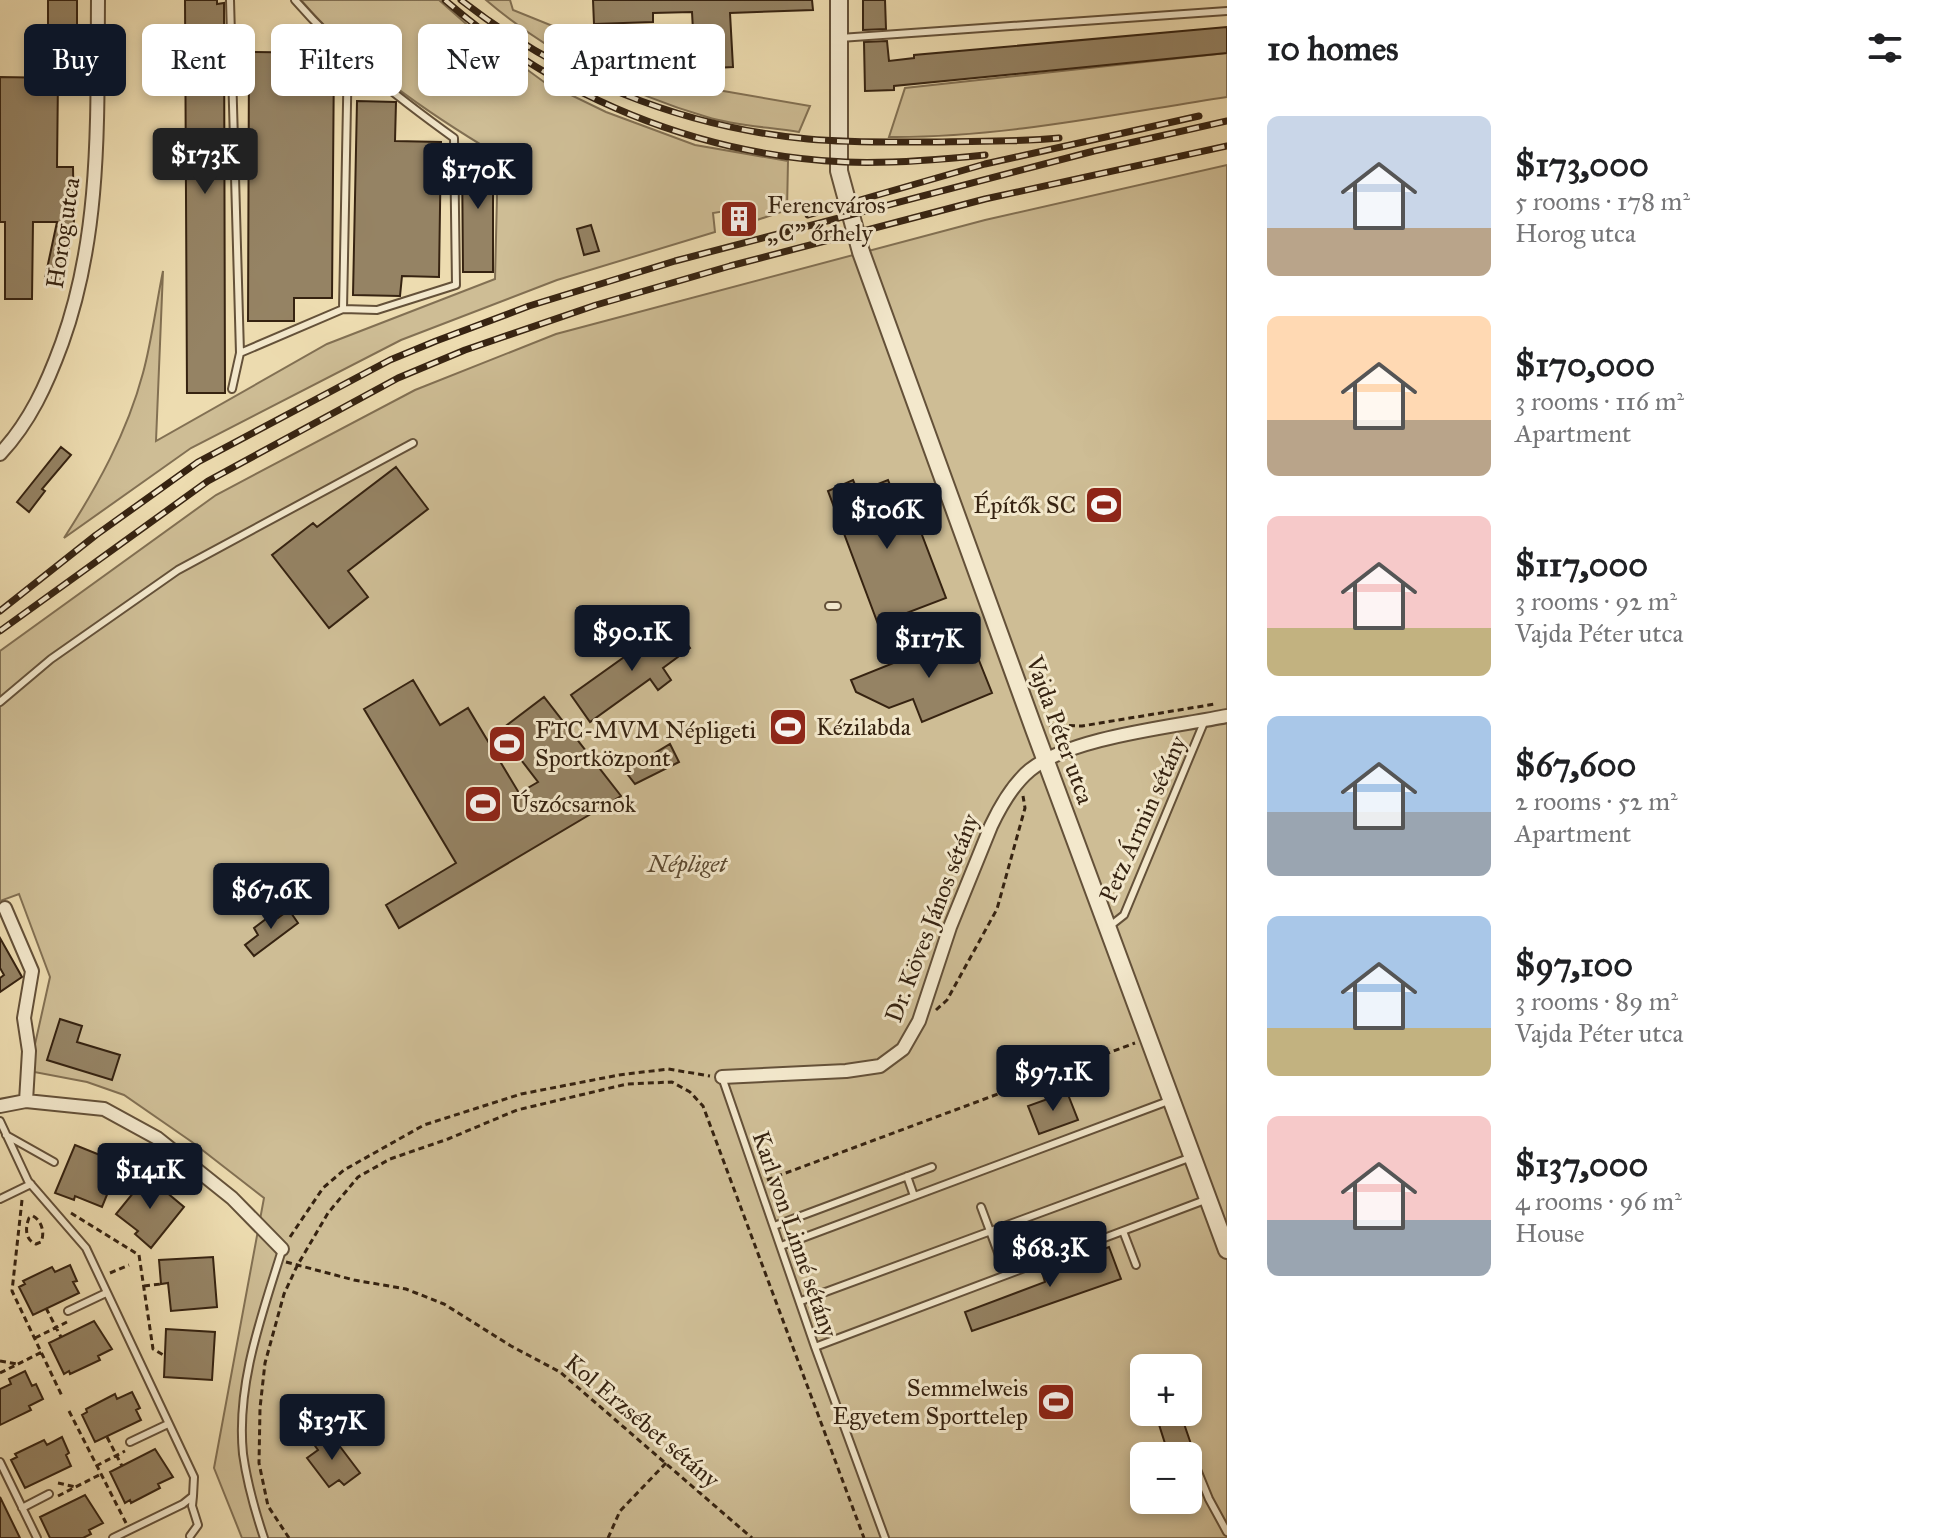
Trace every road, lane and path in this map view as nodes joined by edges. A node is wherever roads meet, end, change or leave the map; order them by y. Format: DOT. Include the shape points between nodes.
graph roads {
  1 [pos="98,0"];
  2 [pos="230,0"];
  3 [pos="295,0"];
  4 [pos="839,0"];
  5 [pos="1227,11"];
  6 [pos="316,24"];
  7 [pos="839,38"];
  8 [pos="347,96"];
  9 [pos="398,96"];
  10 [pos="343,309"];
  11 [pos="240,353"];
  12 [pos="232,389"];
  13 [pos="413,443"];
  14 [pos="0,454"];
  15 [pos="612,643"];
  16 [pos="623,658"];
  17 [pos="0,702"];
  18 [pos="1227,702"];
  19 [pos="1227,716"];
  20 [pos="1205,720"];
  21 [pos="1043,725"];
  22 [pos="1046,761"];
  23 [pos="1022,778"];
  24 [pos="5,908"];
  25 [pos="1108,928"];
  26 [pos="919,1021"];
  27 [pos="1149,1038"];
  28 [pos="722,1077"];
  29 [pos="1172,1099"];
  30 [pos="26,1101"];
  31 [pos="0,1106"];
  32 [pos="0,1121"];
  33 [pos="6,1135"];
  34 [pos="1192,1156"];
  35 [pos="54,1162"];
  36 [pos="932,1167"];
  37 [pos="907,1176"];
  38 [pos="758,1184"];
  39 [pos="27,1186"];
  40 [pos="914,1196"];
  41 [pos="0,1199"];
  42 [pos="1209,1199"];
  43 [pos="981,1207"];
  44 [pos="64,1209"];
  45 [pos="774,1226"];
  46 [pos="1123,1231"];
  47 [pos="27,1232"];
  48 [pos="990,1232"];
  49 [pos="18,1236"];
  50 [pos="781,1246"];
  51 [pos="1227,1250"];
  52 [pos="281,1254"];
  53 [pos="129,1265"];
  54 [pos="1136,1265"];
  55 [pos="297,1266"];
  56 [pos="1006,1274"];
  57 [pos="100,1278"];
  58 [pos="161,1284"];
  59 [pos="144,1286"];
  60 [pos="106,1293"];
  61 [pos="801,1301"];
  62 [pos="46,1308"];
  63 [pos="68,1311"];
  64 [pos="61,1337"];
  65 [pos="815,1347"];
  66 [pos="42,1352"];
  67 [pos="165,1356"];
  68 [pos="0,1361"];
  69 [pos="17,1364"];
  70 [pos="0,1373"];
  71 [pos="62,1396"];
  72 [pos="69,1411"];
  73 [pos="168,1424"];
  74 [pos="107,1437"];
  75 [pos="130,1442"];
  76 [pos="0,1462"];
  77 [pos="666,1463"];
  78 [pos="122,1466"];
  79 [pos="101,1474"];
  80 [pos="10,1481"];
  81 [pos="1202,1482"];
  82 [pos="58,1483"];
  83 [pos="0,1487"];
  84 [pos="76,1487"];
  85 [pos="49,1494"];
  86 [pos="193,1496"];
  87 [pos="57,1497"];
  88 [pos="22,1508"];
  89 [pos="129,1530"];
  90 [pos="1227,1532"];
  91 [pos="190,1536"];
  92 [pos="37,1538"];
  93 [pos="113,1538"];
  94 [pos="264,1538"];
  95 [pos="289,1538"];
  96 [pos="608,1538"];
  97 [pos="752,1538"];
  98 [pos="864,1538"];
  99 [pos="885,1538"];
  1 -- 14 [label="street, Horog utca" via="95,193 85,264 42,394"];
  2 -- 11 [label="lane"];
  3 -- 6 [label="lane"];
  4 -- 7 [label="street, Vajda Péter utca"];
  5 -- 7 [label="lane"];
  7 -- 22 [label="street, Vajda Péter utca" via="839,171 861,252"];
  8 -- 10 [label="lane"];
  9 -- 10 [label="lane" via="454,138 456,285 377,310"];
  10 -- 11 [label="lane"];
  11 -- 12 [label="lane"];
  13 -- 17 [label="lane" via="178,570 51,659"];
  15 -- 16 [label="path"];
  18 -- 21 [label="path" via="1082,726"];
  19 -- 20 [label="street, Dr. Köves János sétány"];
  20 -- 22 [label="street, Dr. Köves János sétány" via="1079,745"];
  20 -- 25 [label="lane, Petz Ármin sétány" via="1124,915"];
  22 -- 23 [label="street, Dr. Köves János sétány"];
  22 -- 25 [label="street, Vajda Péter utca"];
  23 -- 26 [label="street, Dr. Köves János sétány" via="991,826"];
  23 -- 26 [label="path" via="1025,808 997,909 947,1000"];
  24 -- 30 [label="street" via="32,971 24,1018 29,1051"];
  25 -- 27 [label="street, Vajda Péter utca"];
  26 -- 28 [label="street, Dr. Köves János sétány" via="903,1049 880,1066"];
  27 -- 29 [label="street, Vajda Péter utca"];
  27 -- 38 [label="path"];
  28 -- 38 [label="lane, Karl von Linné sétány"];
  28 -- 52 [label="path" via="668,1069 619,1075 521,1094 424,1125 344,1170 323,1188"];
  29 -- 34 [label="street, Vajda Péter utca"];
  29 -- 40 [label="lane"];
  30 -- 31 [label="street"];
  30 -- 52 [label="street" via="104,1109 157,1138 232,1198"];
  32 -- 33 [label="lane"];
  33 -- 35 [label="lane"];
  33 -- 39 [label="lane"];
  34 -- 42 [label="street, Vajda Péter utca"];
  34 -- 48 [label="lane"];
  36 -- 37 [label="lane"];
  37 -- 40 [label="lane"];
  37 -- 45 [label="lane"];
  38 -- 45 [label="lane, Karl von Linné sétány"];
  39 -- 41 [label="lane"];
  39 -- 49 [label="path"];
  39 -- 57 [label="lane" via="86,1248"];
  40 -- 50 [label="lane"];
  42 -- 46 [label="lane"];
  42 -- 51 [label="street, Vajda Péter utca"];
  43 -- 48 [label="lane"];
  44 -- 59 [label="path" via="139,1255"];
  45 -- 50 [label="lane, Karl von Linné sétány"];
  46 -- 54 [label="lane"];
  46 -- 56 [label="lane"];
  47 -- 47 [label="path" via="31,1242 41,1242 36,1218 29,1218"];
  47 -- 49 [label="path"];
  48 -- 56 [label="lane"];
  48 -- 61 [label="lane"];
  49 -- 66 [label="path" via="12,1291"];
  50 -- 61 [label="lane, Karl von Linné sétány"];
  52 -- 55 [label="path, Kol Erzsébet sétány"];
  52 -- 94 [label="lane" via="255,1339 244,1399 243,1452"];
  53 -- 57 [label="path"];
  55 -- 77 [label="path, Kol Erzsébet sétány" via="406,1289 444,1304 560,1372"];
  55 -- 95 [label="path" via="265,1363 260,1408 259,1463 268,1506"];
  55 -- 98 [label="path" via="328,1213 358,1177 390,1159 517,1110 627,1084 672,1082 703,1106"];
  56 -- 65 [label="lane"];
  57 -- 60 [label="lane"];
  58 -- 59 [label="path"];
  59 -- 67 [label="path" via="153,1349"];
  60 -- 63 [label="lane"];
  60 -- 73 [label="lane"];
  61 -- 65 [label="lane, Karl von Linné sétány"];
  62 -- 64 [label="path"];
  65 -- 99 [label="lane, Karl von Linné sétány"];
  66 -- 69 [label="path"];
  66 -- 71 [label="path"];
  68 -- 69 [label="path"];
  69 -- 70 [label="path"];
  72 -- 79 [label="path"];
  73 -- 75 [label="lane"];
  73 -- 86 [label="lane" via="194,1477"];
  74 -- 78 [label="path"];
  76 -- 80 [label="lane"];
  77 -- 96 [label="path" via="620,1511"];
  77 -- 97 [label="path, Kol Erzsébet sétány"];
  79 -- 84 [label="path"];
  79 -- 89 [label="path"];
  80 -- 83 [label="lane"];
  80 -- 88 [label="lane"];
  81 -- 90 [label="lane"];
  82 -- 84 [label="path"];
  84 -- 87 [label="path"];
  85 -- 88 [label="lane"];
  86 -- 89 [label="lane"];
  86 -- 91 [label="lane" via="198,1525"];
  88 -- 92 [label="lane"];
  89 -- 93 [label="lane"];
}
